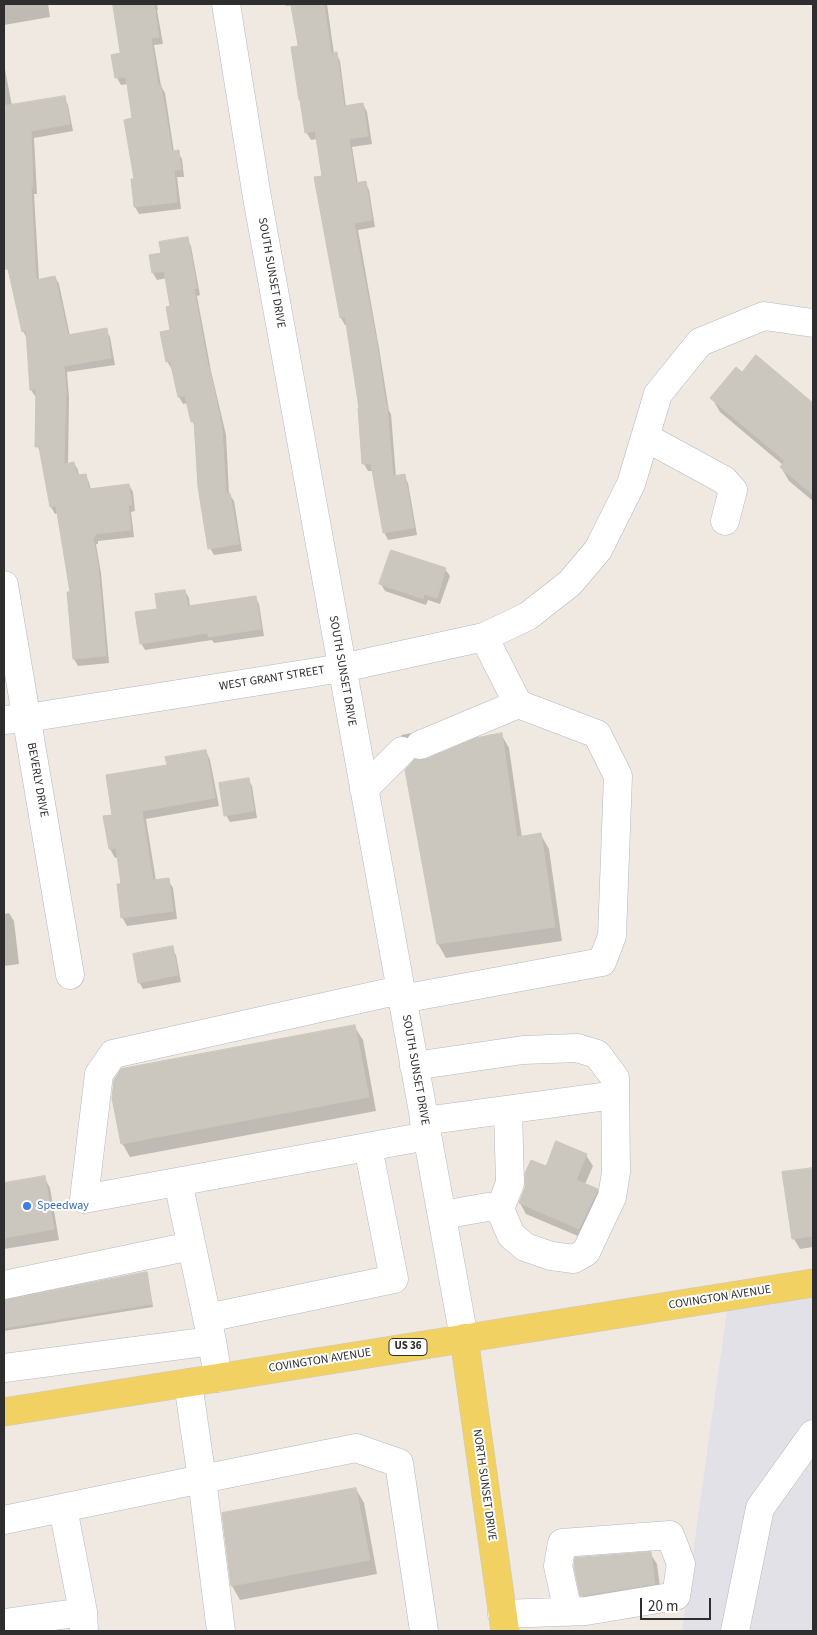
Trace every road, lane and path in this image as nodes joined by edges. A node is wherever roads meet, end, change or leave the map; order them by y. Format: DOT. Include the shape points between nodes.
graph roads {
  1 [pos="226,4"];
  2 [pos="813,323"];
  3 [pos="645,437"];
  4 [pos="725,522"];
  5 [pos="4,585"];
  6 [pos="484,637"];
  7 [pos="342,668"];
  8 [pos="518,704"];
  9 [pos="15,719"];
  10 [pos="364,788"];
  11 [pos="70,975"];
  12 [pos="401,994"];
  13 [pos="414,1066"];
  14 [pos="615,1096"];
  15 [pos="508,1110"];
  16 [pos="426,1129"];
  17 [pos="368,1147"];
  18 [pos="178,1182"];
  19 [pos="500,1209"];
  20 [pos="442,1215"];
  21 [pos="192,1246"];
  22 [pos="813,1283"];
  23 [pos="4,1285"];
  24 [pos="210,1329"];
  25 [pos="464,1338"];
  26 [pos="4,1368"];
  27 [pos="218,1378"];
  28 [pos="188,1383"];
  29 [pos="4,1412"];
  30 [pos="813,1434"];
  31 [pos="202,1479"];
  32 [pos="64,1508"];
  33 [pos="4,1520"];
  34 [pos="568,1612"];
  35 [pos="4,1622"];
  36 [pos="84,1622"];
  37 [pos="503,1623"];
  38 [pos="221,1631"];
  39 [pos="424,1631"];
  40 [pos="735,1631"];
  1 -- 7 [label="street, SOUTH SUNSET DRIVE" via="257,197"];
  2 -- 3 [label="street, WEST GRANT STREET" via="764,316 700,342 658,394"];
  3 -- 4 [label="street" via="724,480 733,490"];
  3 -- 6 [label="street, WEST GRANT STREET" via="631,484 598,550 570,583 528,616"];
  5 -- 9 [label="street, BEVERLY DRIVE"];
  6 -- 7 [label="street, WEST GRANT STREET"];
  6 -- 8 [label="street"];
  7 -- 9 [label="street, WEST GRANT STREET"];
  7 -- 10 [label="street, SOUTH SUNSET DRIVE"];
  8 -- 10 [label="street" via="411,748"];
  8 -- 12 [label="street" via="597,734 618,776 612,936 602,962"];
  9 -- 11 [label="street, BEVERLY DRIVE"];
  10 -- 12 [label="street, SOUTH SUNSET DRIVE"];
  12 -- 13 [label="street, SOUTH SUNSET DRIVE"];
  12 -- 18 [label="street" via="113,1054 99,1074 84,1199"];
  13 -- 14 [label="street" via="522,1050 577,1048 597,1054 615,1078"];
  13 -- 16 [label="street, SOUTH SUNSET DRIVE"];
  14 -- 15 [label="street"];
  14 -- 19 [label="street" via="616,1172 612,1197 586,1252 574,1259 551,1256 525,1247 512,1235"];
  15 -- 16 [label="street"];
  15 -- 19 [label="street" via="510,1183"];
  16 -- 17 [label="street"];
  16 -- 20 [label="street, SOUTH SUNSET DRIVE"];
  17 -- 18 [label="street"];
  17 -- 24 [label="street" via="394,1278"];
  18 -- 21 [label="street"];
  19 -- 20 [label="street" via="488,1207"];
  20 -- 25 [label="street, SOUTH SUNSET DRIVE"];
  21 -- 23 [label="street"];
  21 -- 24 [label="street"];
  22 -- 25 [label="main road, COVINGTON AVENUE / US 36"];
  24 -- 26 [label="street"];
  24 -- 27 [label="street"];
  25 -- 27 [label="main road, COVINGTON AVENUE / US 36"];
  25 -- 37 [label="main road, NORTH SUNSET DRIVE"];
  27 -- 28 [label="main road, COVINGTON AVENUE / US 36"];
  28 -- 29 [label="main road, COVINGTON AVENUE / US 36"];
  28 -- 31 [label="street"];
  30 -- 40 [label="street" via="760,1508"];
  31 -- 32 [label="street"];
  31 -- 38 [label="street"];
  31 -- 39 [label="street" via="356,1448 399,1463"];
  32 -- 33 [label="street"];
  32 -- 36 [label="street"];
  34 -- 34 [label="street" via="558,1566 562,1543 670,1535 681,1564 676,1596"];
  34 -- 37 [label="street"];
  35 -- 36 [label="street"];
}
